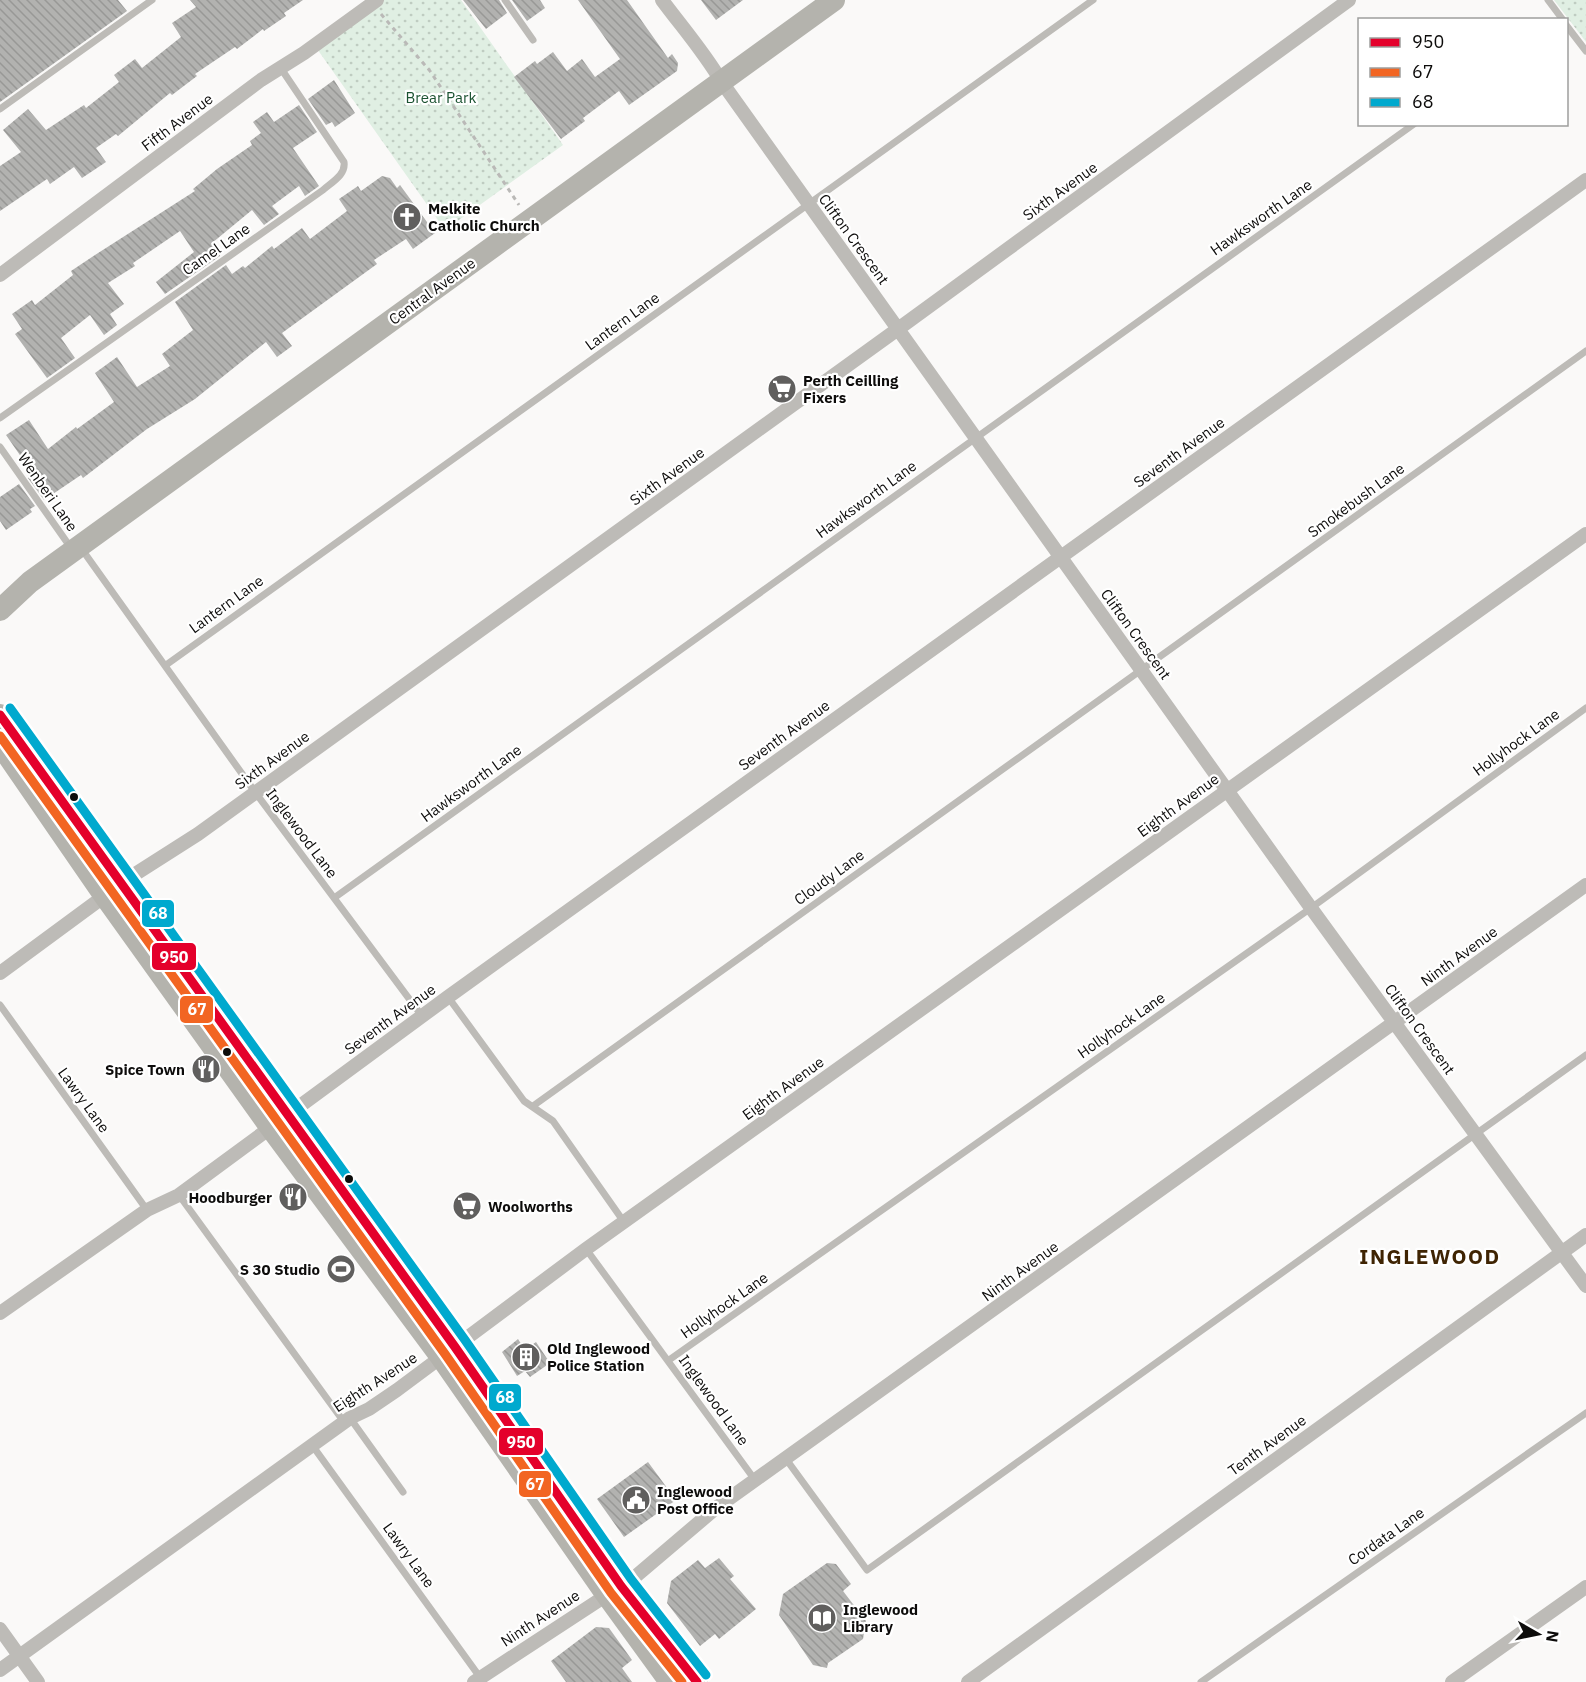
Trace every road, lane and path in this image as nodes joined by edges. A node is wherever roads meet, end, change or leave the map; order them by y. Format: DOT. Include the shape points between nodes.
graph roads {
  1 [pos="152,0"];
  2 [pos="505,0"];
  3 [pos="662,0"];
  4 [pos="834,0"];
  5 [pos="1093,0"];
  6 [pos="1349,0"];
  7 [pos="1548,0"];
  8 [pos="374,2"];
  9 [pos="1561,18"];
  10 [pos="1568,28"];
  11 [pos="533,40"];
  12 [pos="1586,51"];
  13 [pos="280,67"];
  14 [pos="721,81"];
  15 [pos="0,109"];
  16 [pos="1411,126"];
  17 [pos="1586,180"];
  18 [pos="808,204"];
  19 [pos="529,220"];
  20 [pos="0,275"];
  21 [pos="898,330"];
  22 [pos="1586,351"];
  23 [pos="0,418"];
  24 [pos="975,438"];
  25 [pos="0,447"];
  26 [pos="1586,534"];
  27 [pos="77,549"];
  28 [pos="1061,557"];
  29 [pos="30,582"];
  30 [pos="0,596"];
  31 [pos="0,610"];
  32 [pos="166,664"];
  33 [pos="1142,670"];
  34 [pos="1586,708"];
  35 [pos="0,715"];
  36 [pos="0,744"];
  37 [pos="1228,790"];
  38 [pos="255,792"];
  39 [pos="1586,885"];
  40 [pos="113,890"];
  41 [pos="334,898"];
  42 [pos="1311,908"];
  43 [pos="0,973"];
  44 [pos="448,997"];
  45 [pos="0,1005"];
  46 [pos="422,1016"];
  47 [pos="1395,1023"];
  48 [pos="1586,1055"];
  49 [pos="533,1106"];
  50 [pos="279,1122"];
  51 [pos="1476,1133"];
  52 [pos="179,1195"];
  53 [pos="147,1210"];
  54 [pos="624,1222"];
  55 [pos="1586,1235"];
  56 [pos="586,1249"];
  57 [pos="1562,1252"];
  58 [pos="1586,1286"];
  59 [pos="0,1313"];
  60 [pos="448,1352"];
  61 [pos="669,1360"];
  62 [pos="1586,1413"];
  63 [pos="347,1420"];
  64 [pos="312,1445"];
  65 [pos="786,1459"];
  66 [pos="755,1480"];
  67 [pos="404,1492"];
  68 [pos="1586,1587"];
  69 [pos="614,1590"];
  70 [pos="0,1629"];
  71 [pos="19,1656"];
  72 [pos="0,1670"];
  73 [pos="479,1681"];
  74 [pos="38,1682"];
  75 [pos="670,1682"];
  76 [pos="698,1682"];
  77 [pos="968,1682"];
  78 [pos="1201,1682"];
  79 [pos="1452,1682"];
  1 -- 15 [label="lane"];
  2 -- 11 [label="lane"];
  3 -- 14 [label="street, Clifton Crescent"];
  4 -- 14 [label="main road, Central Avenue"];
  5 -- 18 [label="lane, Lantern Lane"];
  6 -- 21 [label="street, Sixth Avenue"];
  7 -- 9 [label="lane"];
  8 -- 13 [label="street, Fifth Avenue"];
  8 -- 19 [label="path" via="430,71"];
  10 -- 12 [label="lane"];
  13 -- 20 [label="street, Fifth Avenue"];
  13 -- 23 [label="lane, Camel Lane" via="344,162 343,173"];
  14 -- 18 [label="street, Clifton Crescent"];
  14 -- 19 [label="main road, Central Avenue"];
  16 -- 24 [label="lane, Hawksworth Lane"];
  17 -- 28 [label="street, Seventh Avenue"];
  18 -- 21 [label="street, Clifton Crescent"];
  18 -- 32 [label="lane, Lantern Lane"];
  19 -- 27 [label="main road, Central Avenue"];
  21 -- 24 [label="street, Clifton Crescent"];
  21 -- 38 [label="street, Sixth Avenue"];
  22 -- 33 [label="lane, Smokebush Lane"];
  24 -- 28 [label="street, Clifton Crescent"];
  24 -- 41 [label="lane, Hawksworth Lane"];
  25 -- 27 [label="lane, Wenberi Lane"];
  26 -- 37 [label="street, Eighth Avenue"];
  27 -- 29 [label="main road, Central Avenue"];
  27 -- 32 [label="lane, Inglewood Lane"];
  28 -- 33 [label="street, Clifton Crescent"];
  28 -- 44 [label="street, Seventh Avenue"];
  29 -- 30 [label="main road, Central Avenue"];
  29 -- 31 [label="main road, Central Avenue"];
  32 -- 38 [label="lane, Inglewood Lane"];
  33 -- 37 [label="street, Clifton Crescent"];
  33 -- 49 [label="lane, Cloudy Lane"];
  34 -- 42 [label="lane, Hollyhock Lane"];
  35 -- 40 [label="main road"];
  36 -- 40 [label="main road"];
  37 -- 42 [label="street, Clifton Crescent"];
  37 -- 54 [label="street, Eighth Avenue"];
  38 -- 40 [label="street, Sixth Avenue"];
  38 -- 41 [label="lane, Inglewood Lane"];
  39 -- 47 [label="street, Ninth Avenue"];
  40 -- 43 [label="street, Sixth Avenue"];
  40 -- 50 [label="main road"];
  41 -- 46 [label="lane, Inglewood Lane"];
  42 -- 47 [label="street, Clifton Crescent"];
  42 -- 61 [label="lane, Hollyhock Lane"];
  44 -- 46 [label="street, Seventh Avenue"];
  44 -- 49 [label="lane" via="524,1101"];
  45 -- 53 [label="lane, Lawry Lane"];
  46 -- 50 [label="street, Seventh Avenue"];
  47 -- 51 [label="street, Clifton Crescent"];
  47 -- 65 [label="street, Ninth Avenue"];
  48 -- 51 [label="lane"];
  49 -- 54 [label="lane" via="553,1121"];
  50 -- 52 [label="street, Seventh Avenue"];
  50 -- 60 [label="main road"];
  51 -- 57 [label="street, Clifton Crescent"];
  51 -- 65 [label="lane" via="867,1570"];
  52 -- 53 [label="street, Seventh Avenue"];
  52 -- 63 [label="lane"];
  53 -- 59 [label="street, Seventh Avenue"];
  54 -- 56 [label="street, Eighth Avenue"];
  55 -- 57 [label="street, Tenth Avenue"];
  56 -- 60 [label="street, Eighth Avenue"];
  56 -- 61 [label="lane, Inglewood Lane"];
  57 -- 58 [label="street, Clifton Crescent"];
  57 -- 77 [label="street, Tenth Avenue"];
  60 -- 63 [label="street, Eighth Avenue" via="369,1410"];
  60 -- 69 [label="main road"];
  61 -- 66 [label="lane, Inglewood Lane"];
  62 -- 78 [label="lane, Cordata Lane"];
  63 -- 64 [label="street, Eighth Avenue"];
  63 -- 67 [label="lane"];
  64 -- 71 [label="street, Eighth Avenue"];
  64 -- 73 [label="lane, Lawry Lane"];
  65 -- 66 [label="street, Ninth Avenue"];
  66 -- 69 [label="street, Ninth Avenue"];
  68 -- 79 [label="street"];
  69 -- 73 [label="street, Ninth Avenue"];
  69 -- 75 [label="main road"];
  69 -- 76 [label="main road"];
  70 -- 71 [label="street"];
  71 -- 72 [label="street, Eighth Avenue"];
  71 -- 74 [label="street"];
}
